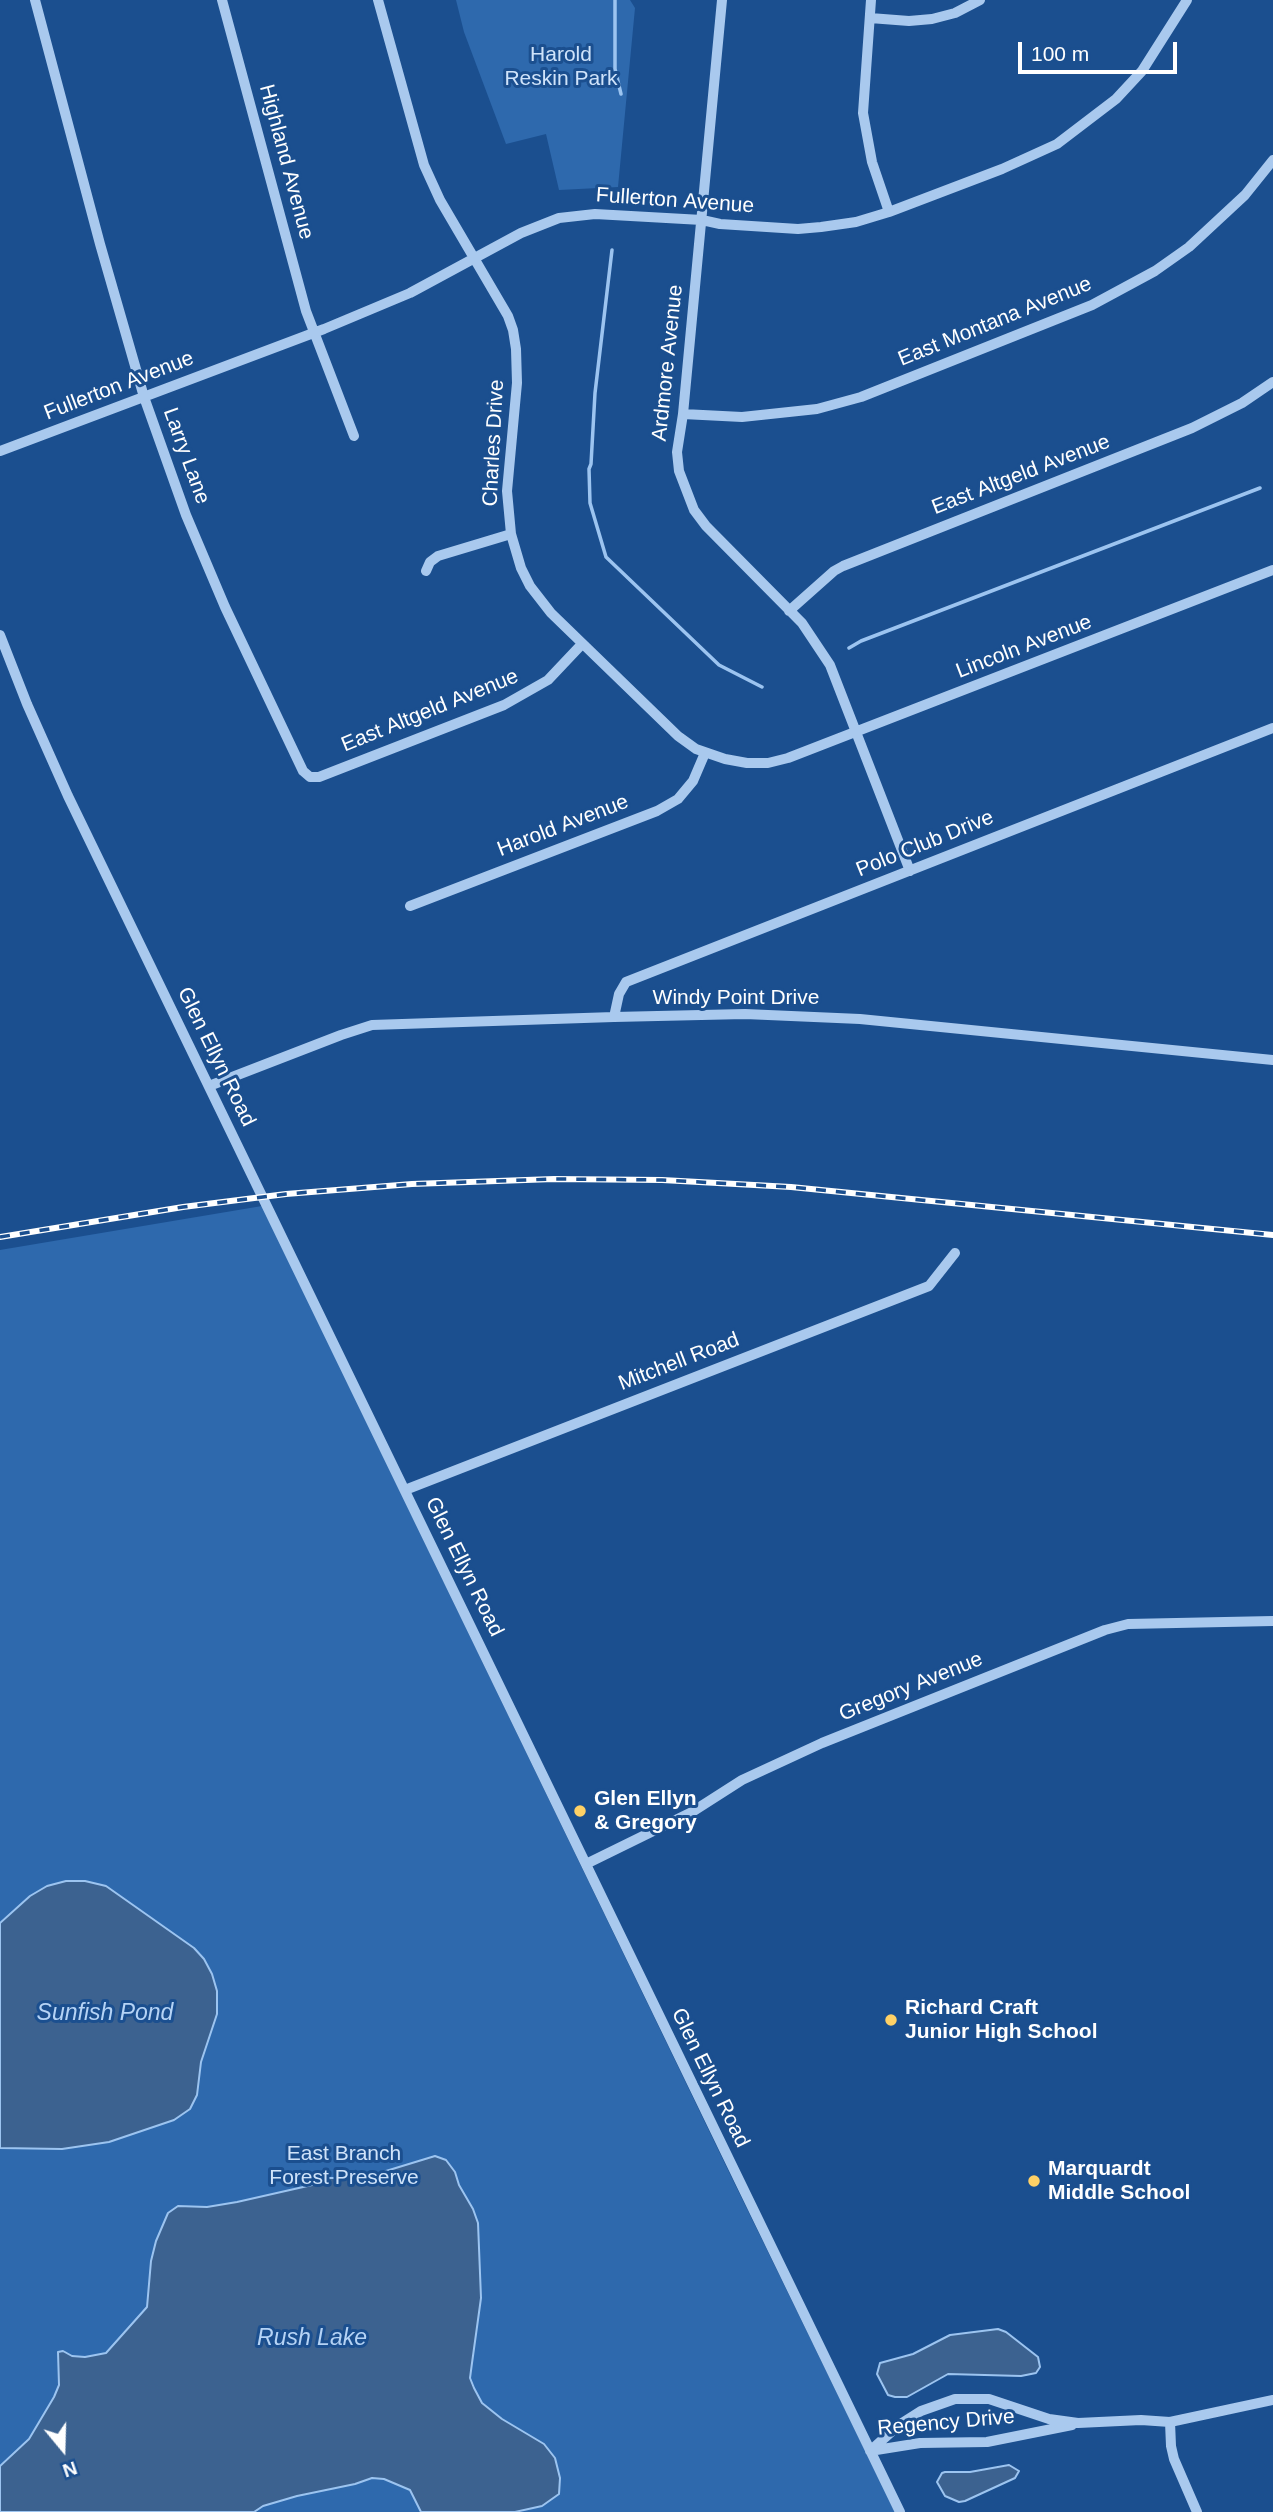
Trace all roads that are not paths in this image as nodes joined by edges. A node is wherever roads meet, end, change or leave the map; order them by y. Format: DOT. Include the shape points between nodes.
graph roads {
  1 [pos="35,0"];
  2 [pos="222,0"];
  3 [pos="378,0"];
  4 [pos="722,0"];
  5 [pos="871,0"];
  6 [pos="981,0"];
  7 [pos="1187,0"];
  8 [pos="870,18"];
  9 [pos="1273,160"];
  10 [pos="889,212"];
  11 [pos="702,220"];
  12 [pos="474,257"];
  13 [pos="315,333"];
  14 [pos="1273,382"];
  15 [pos="144,397"];
  16 [pos="684,414"];
  17 [pos="354,436"];
  18 [pos="0,451"];
  19 [pos="511,534"];
  20 [pos="1273,569"];
  21 [pos="426,570"];
  22 [pos="789,611"];
  23 [pos="0,635"];
  24 [pos="583,645"];
  25 [pos="1273,728"];
  26 [pos="857,732"];
  27 [pos="705,753"];
  28 [pos="788,758"];
  29 [pos="319,777"];
  30 [pos="910,871"];
  31 [pos="410,906"];
  32 [pos="614,1017"];
  33 [pos="1273,1060"];
  34 [pos="209,1086"];
  35 [pos="955,1253"];
  36 [pos="405,1490"];
  37 [pos="1273,1621"];
  38 [pos="586,1864"];
  39 [pos="1273,2400"];
  40 [pos="1170,2422"];
  41 [pos="1078,2423"];
  42 [pos="870,2451"];
  43 [pos="900,2512"];
  44 [pos="1197,2512"];
  1 -- 15 [label="street, Larry Lane"];
  2 -- 13 [label="street, Highland Avenue"];
  3 -- 12 [label="street, Charles Drive" via="424,165"];
  4 -- 11 [label="street, Ardmore Avenue"];
  5 -- 8 [label="street"];
  6 -- 8 [label="street" via="932,19"];
  7 -- 10 [label="street, Fullerton Avenue" via="1130,85 1072,134 1026,159"];
  8 -- 10 [label="street" via="863,113 872,162"];
  9 -- 16 [label="street, East Montana Avenue" via="1245,195 1189,247 1092,305 861,397 817,409 742,417"];
  10 -- 11 [label="street, Fullerton Avenue" via="856,222 798,229"];
  11 -- 12 [label="street, Fullerton Avenue" via="576,215 545,223"];
  11 -- 16 [label="street, Ardmore Avenue"];
  12 -- 13 [label="street, Fullerton Avenue" via="410,293"];
  12 -- 19 [label="street, Charles Drive" via="508,316 516,349 507,491"];
  13 -- 15 [label="street, Fullerton Avenue"];
  13 -- 17 [label="street, Highland Avenue"];
  14 -- 22 [label="street, East Altgeld Avenue" via="1192,428 854,561 834,571"];
  15 -- 18 [label="street, Fullerton Avenue"];
  15 -- 29 [label="street, Larry Lane" via="225,607 303,771"];
  16 -- 22 [label="street, Ardmore Avenue" via="677,452 681,480 694,510"];
  19 -- 21 [label="street" via="438,556"];
  19 -- 24 [label="street, Charles Drive" via="530,586"];
  20 -- 26 [label="street, Lincoln Avenue"];
  22 -- 26 [label="street, Ardmore Avenue" via="830,665"];
  23 -- 34 [label="street, Glen Ellyn Road" via="68,796"];
  24 -- 27 [label="street, Charles Drive" via="678,736"];
  24 -- 29 [label="street, East Altgeld Avenue" via="548,680 517,699"];
  25 -- 30 [label="street, Polo Club Drive"];
  26 -- 28 [label="street, Lincoln Avenue"];
  26 -- 30 [label="street, Ardmore Avenue"];
  27 -- 28 [label="street, Charles Drive" via="747,763"];
  27 -- 31 [label="street, Harold Avenue" via="693,781 678,799 656,811"];
  30 -- 32 [label="street, Polo Club Drive" via="626,982"];
  32 -- 33 [label="street, Windy Point Drive" via="745,1014 849,1019"];
  32 -- 34 [label="street, Windy Point Drive" via="372,1025"];
  34 -- 36 [label="street, Glen Ellyn Road"];
  35 -- 36 [label="street, Mitchell Road" via="929,1286"];
  36 -- 38 [label="street, Glen Ellyn Road"];
  37 -- 38 [label="street, Gregory Avenue" via="1128,1624 1105,1630 822,1743 742,1780 692,1812"];
  38 -- 42 [label="street, Glen Ellyn Road"];
  39 -- 40 [label="street, Regency Drive"];
  40 -- 41 [label="street, Regency Drive"];
  40 -- 44 [label="street" via="1174,2459"];
  41 -- 42 [label="street, Regency Drive" via="987,2442 920,2443"];
  41 -- 42 [label="street, Regency Drive" via="1049,2419 989,2399 955,2399 921,2411"];
  42 -- 43 [label="street, Glen Ellyn Road"];
}
